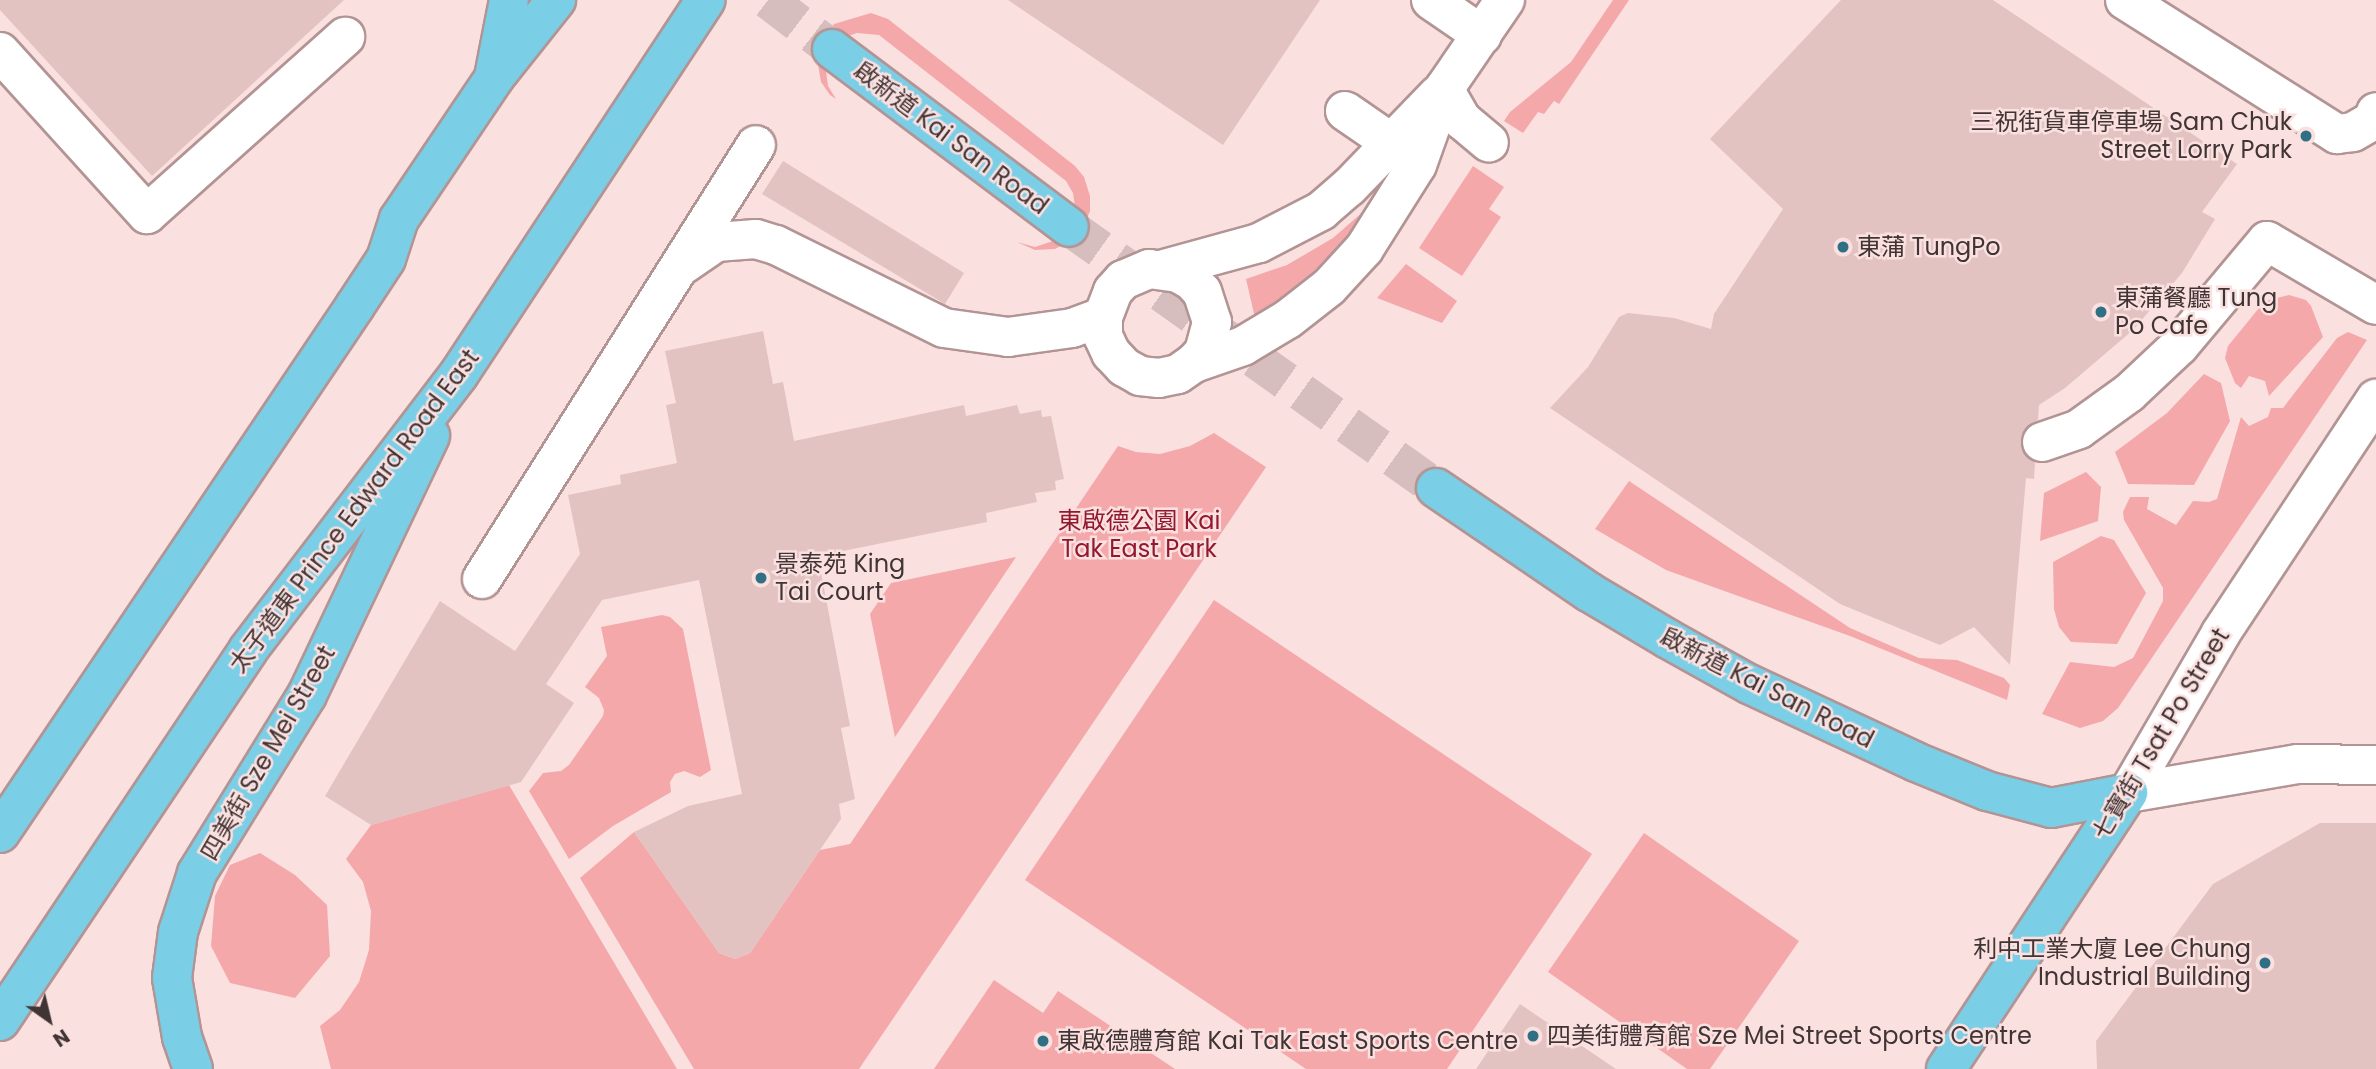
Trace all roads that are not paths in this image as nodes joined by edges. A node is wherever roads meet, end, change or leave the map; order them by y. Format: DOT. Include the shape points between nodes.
graph roads {
  1 [pos="509,0"];
  2 [pos="556,0"];
  3 [pos="706,0"];
  4 [pos="1431,0"];
  5 [pos="1505,0"];
  6 [pos="2125,0"];
  7 [pos="1482,35"];
  8 [pos="345,37"];
  9 [pos="832,50"];
  10 [pos="0,52"];
  11 [pos="494,78"];
  12 [pos="1444,89"];
  13 [pos="1345,111"];
  14 [pos="2376,112"];
  15 [pos="1391,142"];
  16 [pos="1489,143"];
  17 [pos="756,145"];
  18 [pos="1069,227"];
  19 [pos="1164,269"];
  20 [pos="670,281"];
  21 [pos="2376,305"];
  22 [pos="1102,317"];
  23 [pos="1194,363"];
  24 [pos="459,374"];
  25 [pos="2376,399"];
  26 [pos="2042,442"];
  27 [pos="1436,488"];
  28 [pos="482,579"];
  29 [pos="2376,765"];
  30 [pos="2128,793"];
  31 [pos="0,833"];
  32 [pos="0,1021"];
  33 [pos="193,1069"];
  34 [pos="1946,1069"];
  1 -- 11 [label="main road"];
  2 -- 11 [label="main road"];
  3 -- 24 [label="main road, 太子道東 Prince Edward Road East"];
  4 -- 7 [label="street"];
  5 -- 7 [label="street"];
  6 -- 14 [label="street" via="2337,134 2353,132 2374,120"];
  7 -- 12 [label="street"];
  8 -- 10 [label="street" via="148,214"];
  9 -- 18 [label="main road, 啟新道 Kai San Road"];
  11 -- 31 [label="main road" via="399,219 386,259"];
  12 -- 15 [label="street"];
  12 -- 16 [label="street" via="1462,120"];
  12 -- 23 [label="street" via="1417,165 1364,249 1329,287 1288,319 1243,346"];
  13 -- 15 [label="street"];
  15 -- 19 [label="street" via="1349,187 1289,230"];
  17 -- 20 [label="street"];
  19 -- 22 [label="street" via="1149,269 1123,280"];
  19 -- 23 [label="street" via="1192,281 1209,306 1210,337"];
  20 -- 22 [label="street" via="682,265 716,242 756,239 944,328 1008,337 1072,328"];
  20 -- 28 [label="street"];
  21 -- 26 [label="street" via="2267,241 2179,346 2129,393 2079,429"];
  22 -- 23 [label="street" via="1103,336 1111,353 1140,376 1178,374"];
  24 -- 32 [label="main road, 太子道東 Prince Edward Road East" via="248,650"];
  24 -- 33 [label="main road, 四美街 Sze Mei Street" via="307,695 197,873 178,932 172,978 182,1037"];
  25 -- 30 [label="street, 七寶街 Tsat Po Street" via="2221,633"];
  27 -- 30 [label="main road, 啟新道 Kai San Road" via="1578,585 1668,639 1749,684 1916,762 1987,791 2051,808"];
  29 -- 30 [label="street" via="2298,764"];
  30 -- 34 [label="main road, 七寶街 Tsat Po Street"];
}
